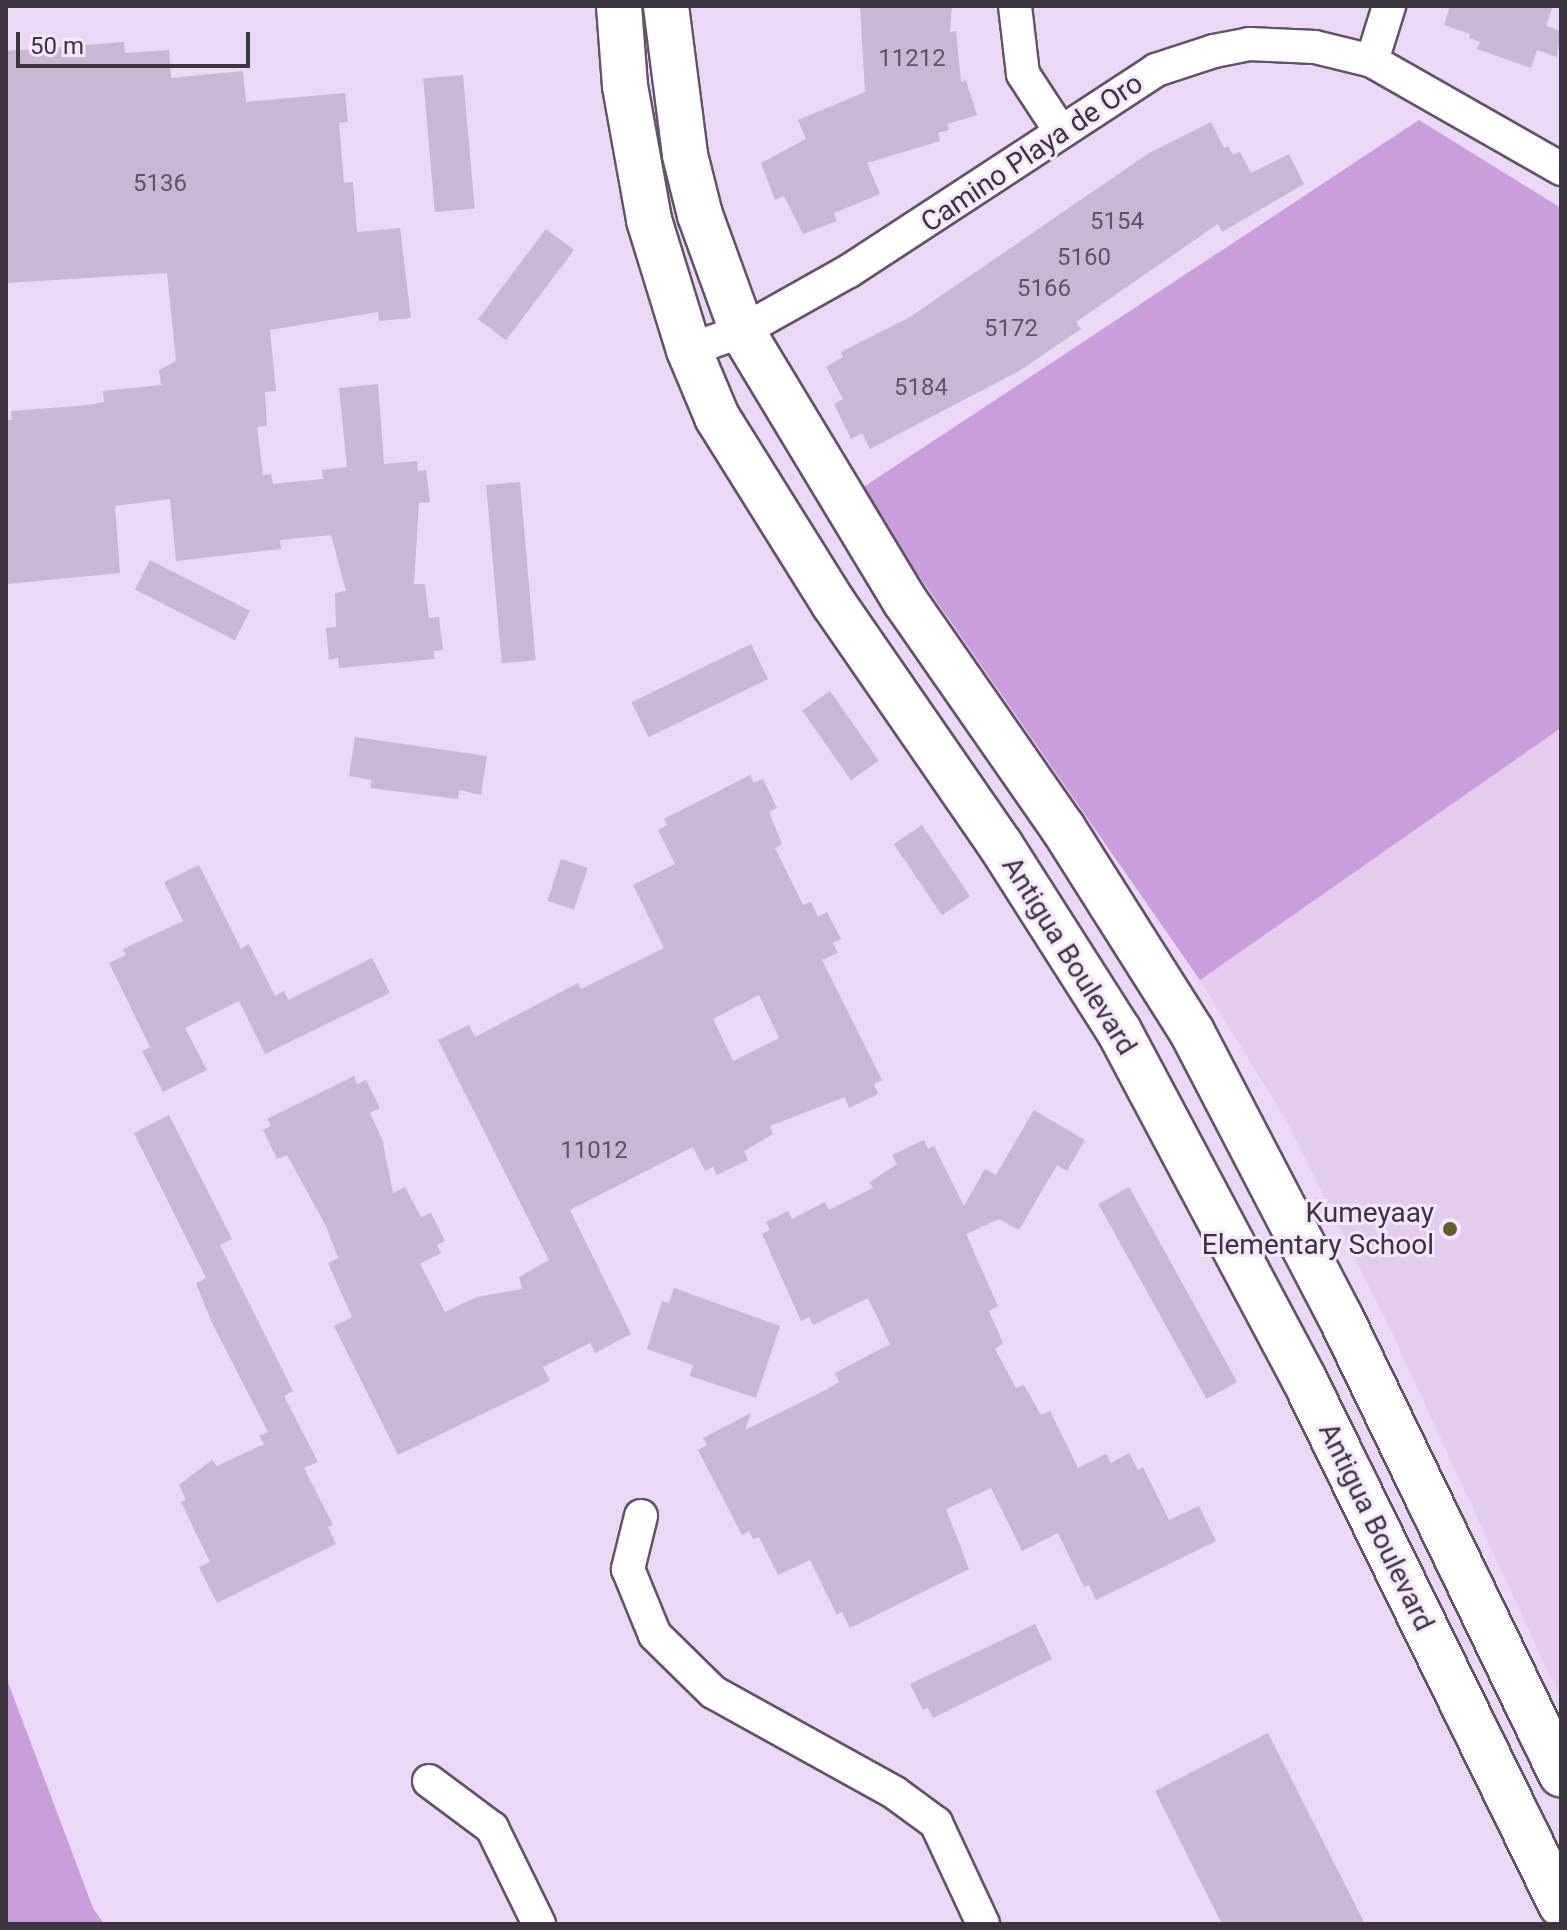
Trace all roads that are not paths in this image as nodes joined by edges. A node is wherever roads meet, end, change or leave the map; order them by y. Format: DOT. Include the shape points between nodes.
graph roads {
  1 [pos="619,6"];
  2 [pos="666,6"];
  3 [pos="1015,6"];
  4 [pos="1389,6"];
  5 [pos="1372,61"];
  6 [pos="1059,129"];
  7 [pos="1561,169"];
  8 [pos="742,331"];
  9 [pos="689,350"];
  10 [pos="1159,983"];
  11 [pos="1093,990"];
  12 [pos="1323,1418"];
  13 [pos="1401,1441"];
  14 [pos="641,1516"];
  15 [pos="1561,1774"];
  16 [pos="429,1781"];
  17 [pos="1561,1905"];
  18 [pos="973,1921"];
  19 [pos="539,1924"];
  1 -- 9 [label="main road, Antigua Boulevard" via="635,153 649,220"];
  2 -- 8 [label="main road" via="685,155 700,215"];
  3 -- 6 [label="street" via="1023,74"];
  4 -- 5 [label="street"];
  5 -- 6 [label="street, Camino Playa de Oro" via="1315,47 1249,44 1214,51 1156,70"];
  5 -- 7 [label="street, Camino Playa de Oro"];
  6 -- 8 [label="street, Camino Playa de Oro" via="918,229"];
  8 -- 9 [label="street, Camino Playa de Oro"];
  8 -- 10 [label="main road" via="897,589 1063,828"];
  9 -- 11 [label="main road, Antigua Boulevard" via="717,417 769,504"];
  10 -- 11 [label="main road" via="1127,979"];
  10 -- 13 [label="main road" via="1192,1032"];
  11 -- 12 [label="main road, Antigua Boulevard"];
  12 -- 13 [label="main road" via="1354,1436"];
  12 -- 17 [label="main road, Antigua Boulevard"];
  13 -- 15 [label="main road"];
  14 -- 18 [label="street" via="628,1569 655,1635 713,1692 895,1793 936,1823"];
  16 -- 19 [label="street" via="492,1828"];
}
